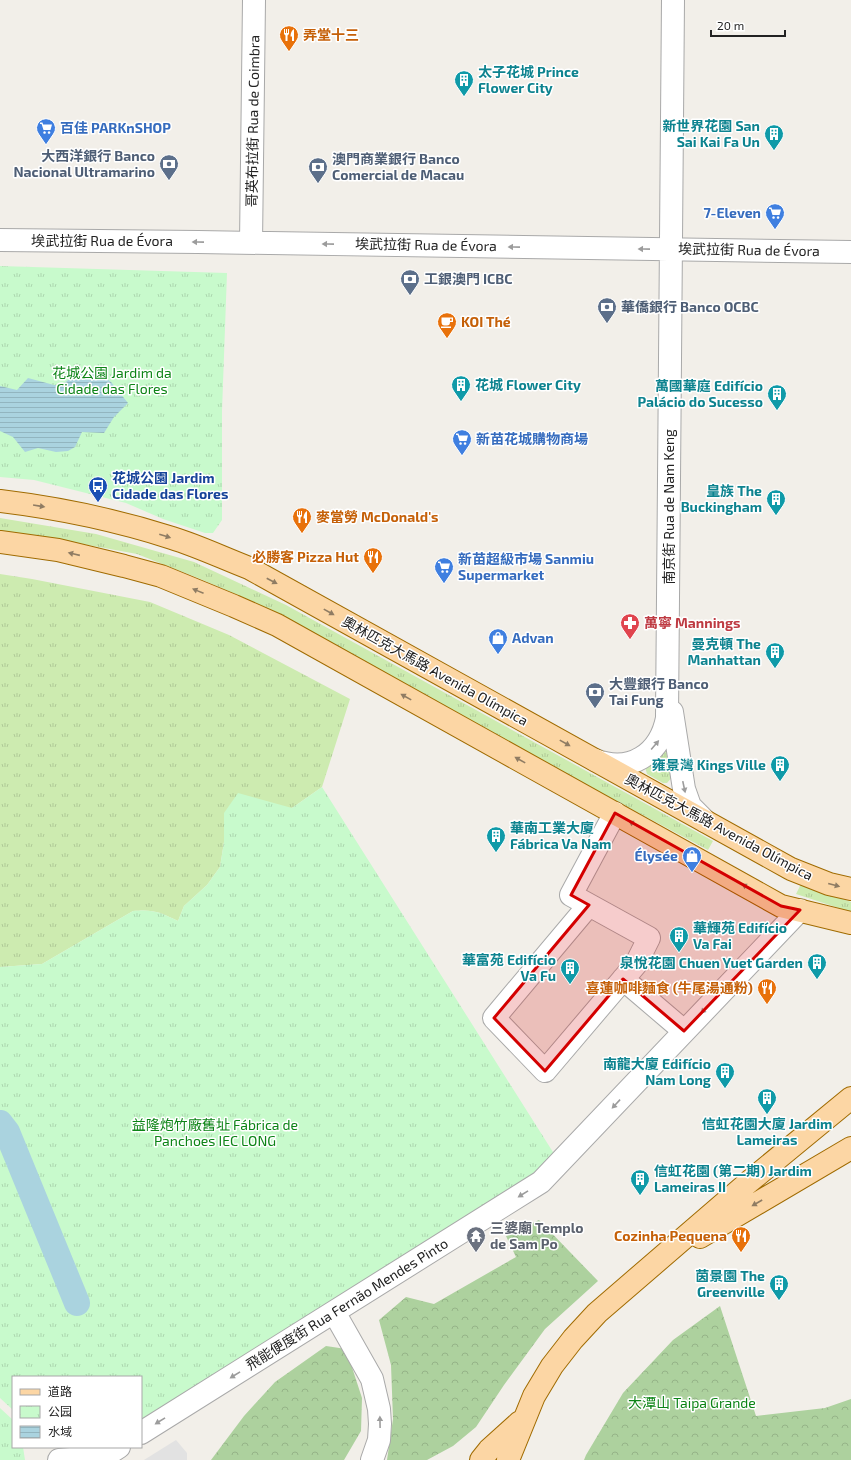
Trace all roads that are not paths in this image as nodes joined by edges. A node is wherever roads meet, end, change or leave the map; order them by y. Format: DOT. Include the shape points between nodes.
graph roads {
  1 [pos="254,0"];
  2 [pos="674,0"];
  3 [pos="0,240"];
  4 [pos="251,243"];
  5 [pos="671,249"];
  6 [pos="851,252"];
  7 [pos="0,501"];
  8 [pos="0,542"];
  9 [pos="668,679"];
  10 [pos="595,760"];
  11 [pos="615,813"];
  12 [pos="709,824"];
  13 [pos="851,889"];
  14 [pos="590,905"];
  15 [pos="800,910"];
  16 [pos="851,923"];
  17 [pos="623,979"];
  18 [pos="684,1031"];
  19 [pos="851,1098"];
  20 [pos="803,1138"];
  21 [pos="851,1148"];
  22 [pos="826,1163"];
  23 [pos="653,1265"];
  24 [pos="334,1312"];
  25 [pos="524,1418"];
  26 [pos="142,1432"];
  27 [pos="117,1448"];
  28 [pos="59,1460"];
  29 [pos="372,1460"];
  30 [pos="481,1460"];
  31 [pos="508,1460"];
  1 -- 4 [label="street, 哥英布拉街 Rua de Coimbra"];
  2 -- 5 [label="street, 南京街 Rua de Nam Keng"];
  4 -- 3 [label="street, 埃武拉街 Rua de Évora, one-way"];
  5 -- 4 [label="street, 埃武拉街 Rua de Évora, one-way"];
  5 -- 6 [label="street, 埃武拉街 Rua de Évora"];
  5 -- 9 [label="street, 南京街 Rua de Nam Keng"];
  7 -- 10 [label="main road, 奧林匹克大馬路 Avenida Olímpica, one-way" via="64,510 132,526 174,539 248,568"];
  11 -- 8 [label="main road, one-way" via="277,625 234,606 161,576 58,550"];
  10 -- 9 [label="street, 南京街 Rua de Nam Keng, one-way" via="610,764 627,763 642,757 654,747 663,733 667,718"];
  9 -- 12 [label="street, 南京街 Rua de Nam Keng, one-way" via="684,789 690,806"];
  10 -- 12 [label="main road, 奧林匹克大馬路 Avenida Olímpica"];
  11 -- 14 [label="street" via="571,895"];
  15 -- 11 [label="main road, one-way" via="781,906"];
  12 -- 13 [label="main road, 奧林匹克大馬路 Avenida Olímpica, one-way" via="791,869"];
  14 -- 17 [label="street" via="648,938 636,964"];
  14 -- 17 [label="street" via="494,1018 545,1071"];
  15 -- 16 [label="main road"];
  15 -- 18 [label="street, 飛能便度街 Rua Fernão Mendes Pinto, one-way"];
  17 -- 18 [label="street"];
  18 -- 24 [label="street, 飛能便度街 Rua Fernão Mendes Pinto, one-way" via="541,1182"];
  19 -- 20 [label="main road"];
  20 -- 22 [label="main road" via="802,1148 812,1161"];
  20 -- 23 [label="main road"];
  21 -- 22 [label="main road"];
  22 -- 23 [label="main road, one-way"];
  23 -- 25 [label="main road" via="597,1313 574,1339 552,1366"];
  24 -- 26 [label="street, 飛能便度街 Rua Fernão Mendes Pinto, one-way"];
  29 -- 24 [label="street, one-way" via="379,1440 380,1424 372,1379"];
  25 -- 30 [label="main road"];
  25 -- 31 [label="main road"];
  27 -- 28 [label="street" via="105,1456"];
}
